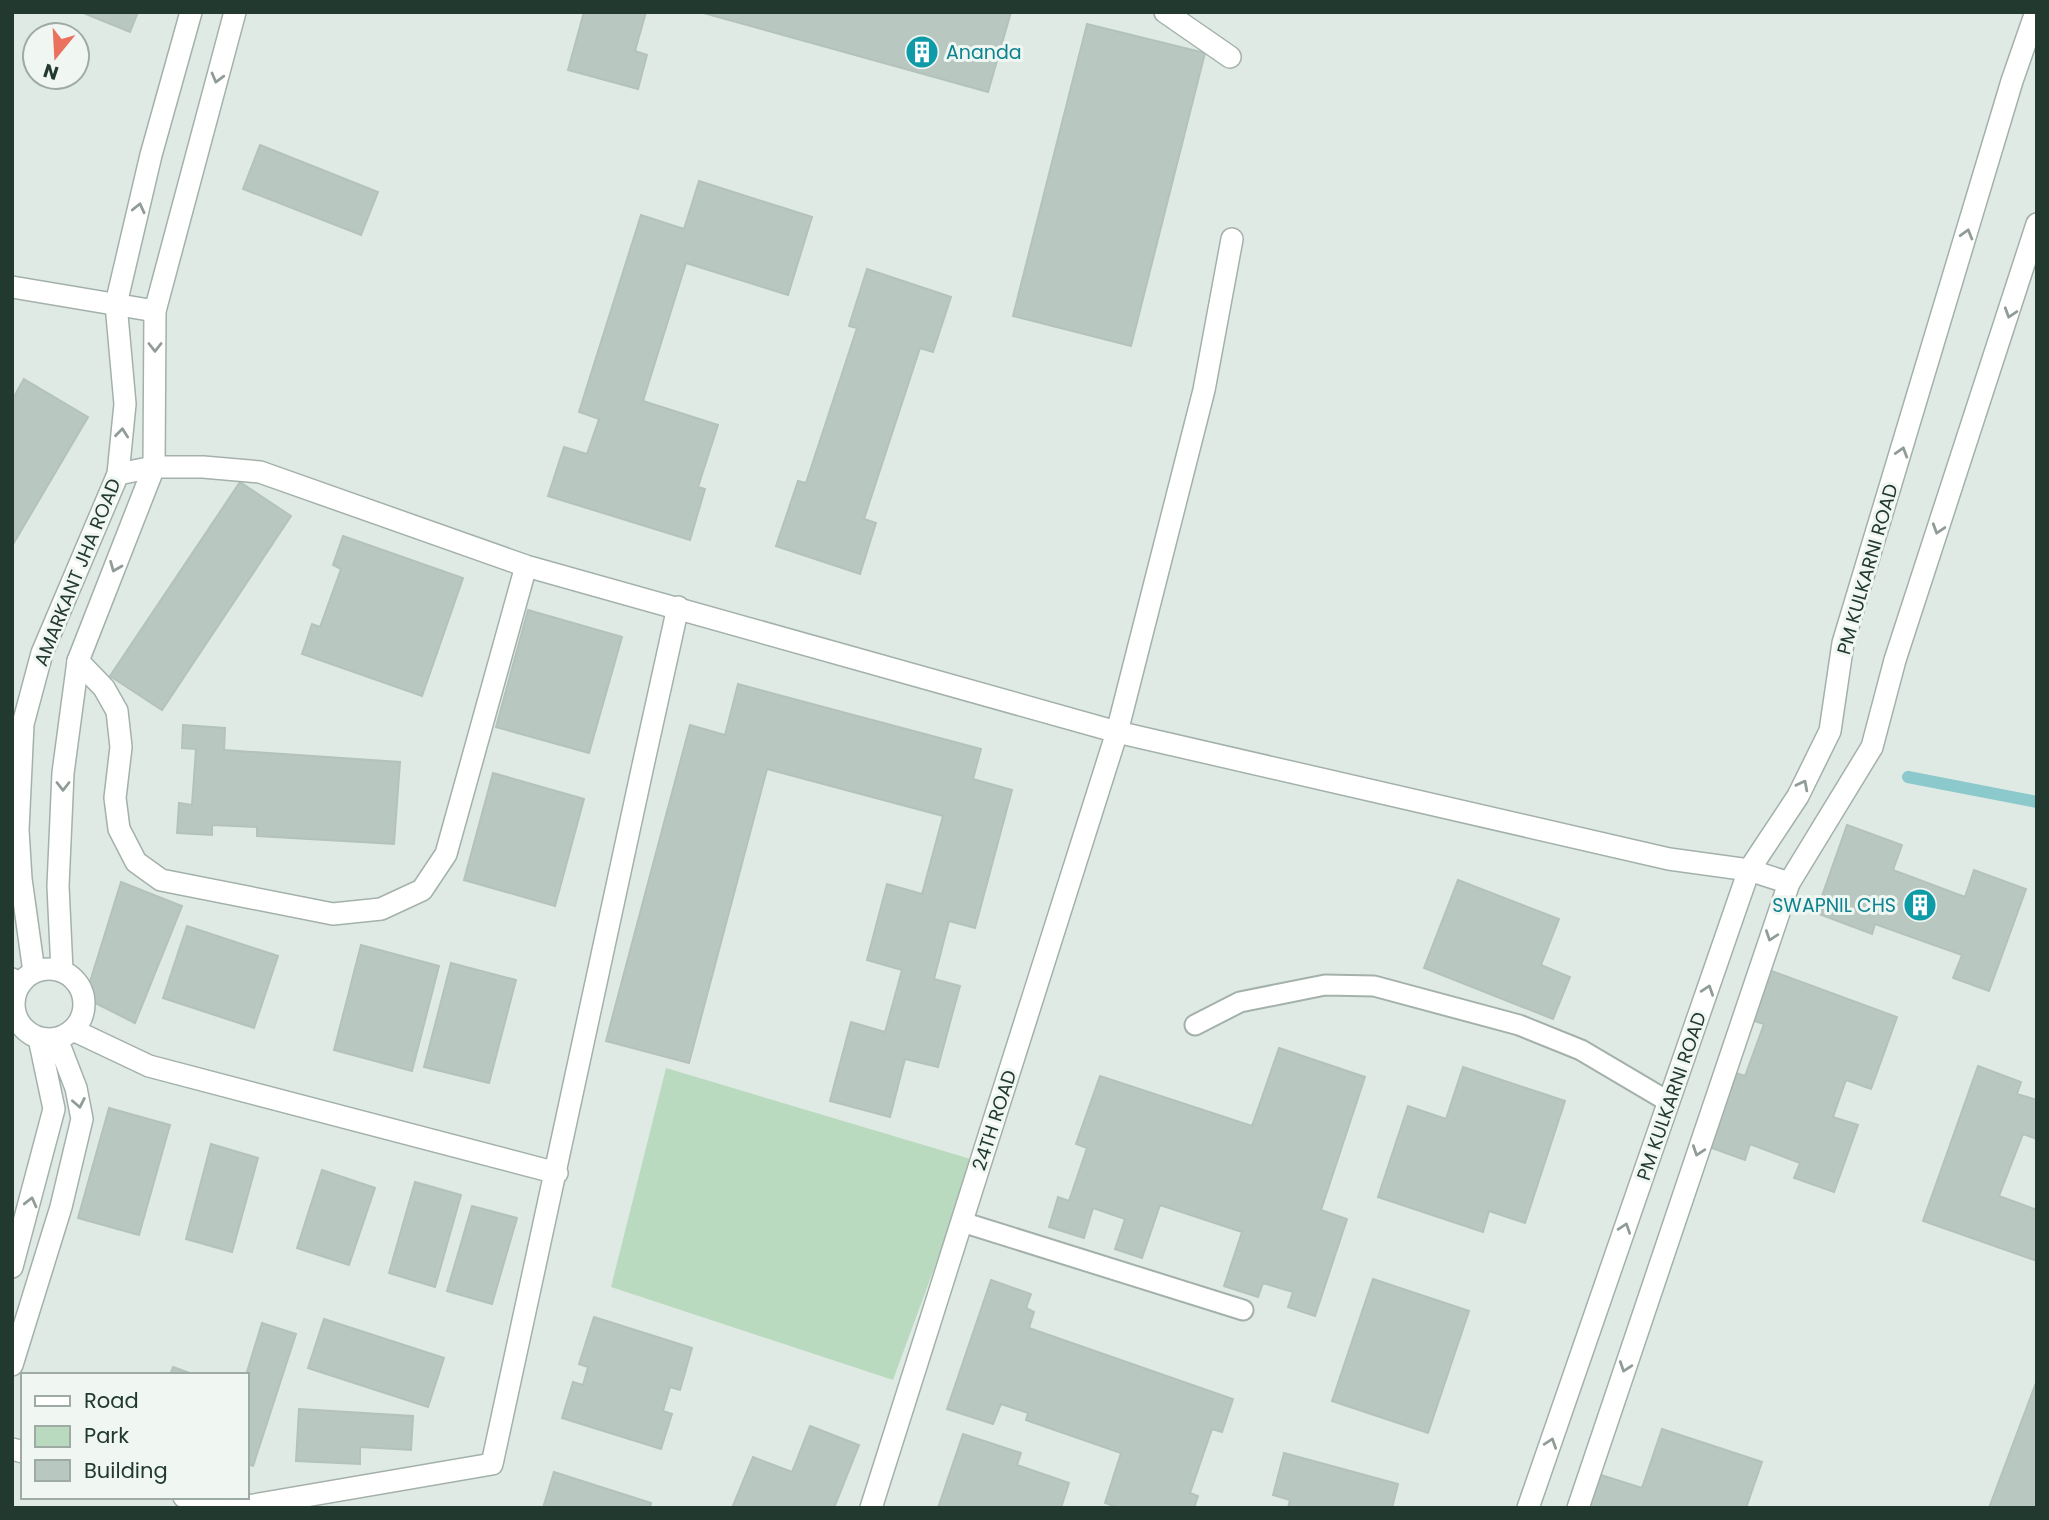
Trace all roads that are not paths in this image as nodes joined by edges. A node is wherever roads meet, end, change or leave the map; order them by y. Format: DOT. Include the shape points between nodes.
graph roads {
  1 [pos="191,12"];
  2 [pos="235,12"];
  3 [pos="1165,12"];
  4 [pos="2036,12"];
  5 [pos="1230,57"];
  6 [pos="2037,224"];
  7 [pos="1232,239"];
  8 [pos="12,287"];
  9 [pos="116,304"];
  10 [pos="155,311"];
  11 [pos="154,467"];
  12 [pos="118,474"];
  13 [pos="526,566"];
  14 [pos="678,607"];
  15 [pos="78,662"];
  16 [pos="1117,732"];
  17 [pos="1749,870"];
  18 [pos="1789,883"];
  19 [pos="62,971"];
  20 [pos="22,978"];
  21 [pos="1195,1025"];
  22 [pos="56,1036"];
  23 [pos="1669,1102"];
  24 [pos="557,1173"];
  25 [pos="962,1222"];
  26 [pos="12,1267"];
  27 [pos="1242,1310"];
  28 [pos="12,1365"];
  29 [pos="191,1499"];
  30 [pos="222,1508"];
  31 [pos="236,1508"];
  32 [pos="871,1508"];
  33 [pos="1528,1508"];
  34 [pos="1577,1508"];
  9 -- 1 [label="street, AMARKANT JHA ROAD, one-way"];
  2 -- 10 [label="street, AMARKANT JHA ROAD, one-way"];
  3 -- 5 [label="street"];
  17 -- 4 [label="street, PM KULKARNI ROAD, one-way" via="1798,796 1830,731 1843,643"];
  6 -- 18 [label="street, one-way" via="1871,747"];
  7 -- 16 [label="street, 24TH ROAD" via="1204,390"];
  8 -- 9 [label="street"];
  9 -- 10 [label="street"];
  12 -- 9 [label="street, AMARKANT JHA ROAD, one-way" via="125,404"];
  10 -- 11 [label="street, AMARKANT JHA ROAD, one-way"];
  11 -- 12 [label="street"];
  11 -- 13 [label="street" via="260,472"];
  11 -- 15 [label="street, AMARKANT JHA ROAD, one-way"];
  12 -- 20 [label="street, AMARKANT JHA ROAD" via="42,653 23,724 18,830"];
  13 -- 14 [label="street"];
  13 -- 15 [label="street" via="446,854 422,890 381,909 333,914 162,880 136,862 119,829 114,798 121,747 117,711 104,688"];
  14 -- 16 [label="street"];
  14 -- 24 [label="street" via="598,963"];
  15 -- 19 [label="street, AMARKANT JHA ROAD, one-way" via="63,774 58,886"];
  16 -- 17 [label="street" via="1670,859"];
  16 -- 25 [label="street, 24TH ROAD"];
  17 -- 18 [label="street"];
  23 -- 17 [label="street, PM KULKARNI ROAD, one-way"];
  18 -- 34 [label="street, one-way"];
  19 -- 20 [label="street" via="48,969"];
  19 -- 22 [label="street" via="76,981 84,998 83,1015"];
  20 -- 22 [label="street" via="14,1000 15,1016 24,1030"];
  21 -- 23 [label="lane" via="1240,1002 1325,985 1374,986 1471,1011 1569,1045"];
  22 -- 24 [label="street" via="149,1066"];
  26 -- 22 [label="street, one-way" via="54,1109"];
  22 -- 28 [label="street, one-way" via="76,1088 82,1119 61,1207"];
  33 -- 23 [label="street, PM KULKARNI ROAD, one-way"];
  24 -- 31 [label="street" via="492,1464"];
  25 -- 27 [label="lane"];
  25 -- 32 [label="street, 24TH ROAD"];
  29 -- 30 [label="street"];
}
